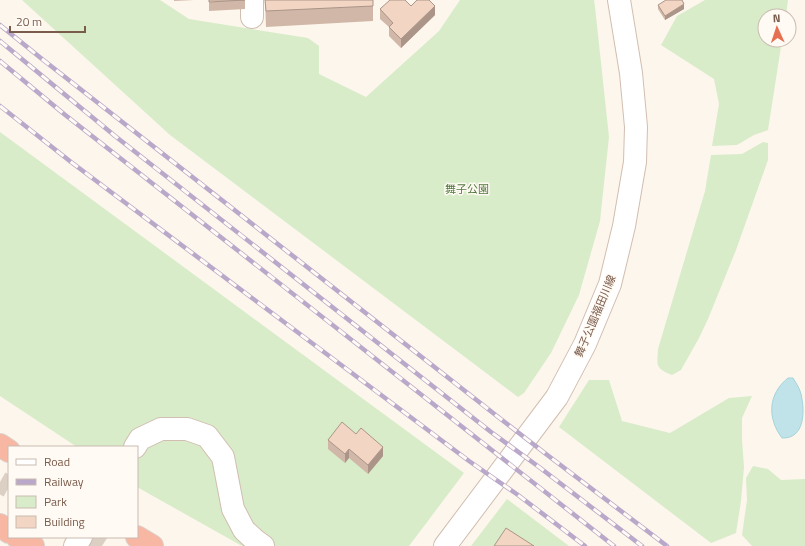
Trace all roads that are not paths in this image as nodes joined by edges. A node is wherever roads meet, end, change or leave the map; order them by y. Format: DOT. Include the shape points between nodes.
graph roads {
  1 [pos="619,0"];
  2 [pos="136,446"];
  3 [pos="19,538"];
  4 [pos="138,538"];
  5 [pos="33,546"];
  6 [pos="152,546"];
  7 [pos="263,546"];
  8 [pos="445,546"];
  1 -- 8 [label="street, 舞子公園福田川線" via="631,74 636,128 635,162 624,226 610,284 585,344 557,397"];
  2 -- 7 [label="street" via="140,438 161,429 187,428 207,436 223,457 233,509 244,530"];
  3 -- 5 [label="highway"];
  4 -- 6 [label="highway"];
}
